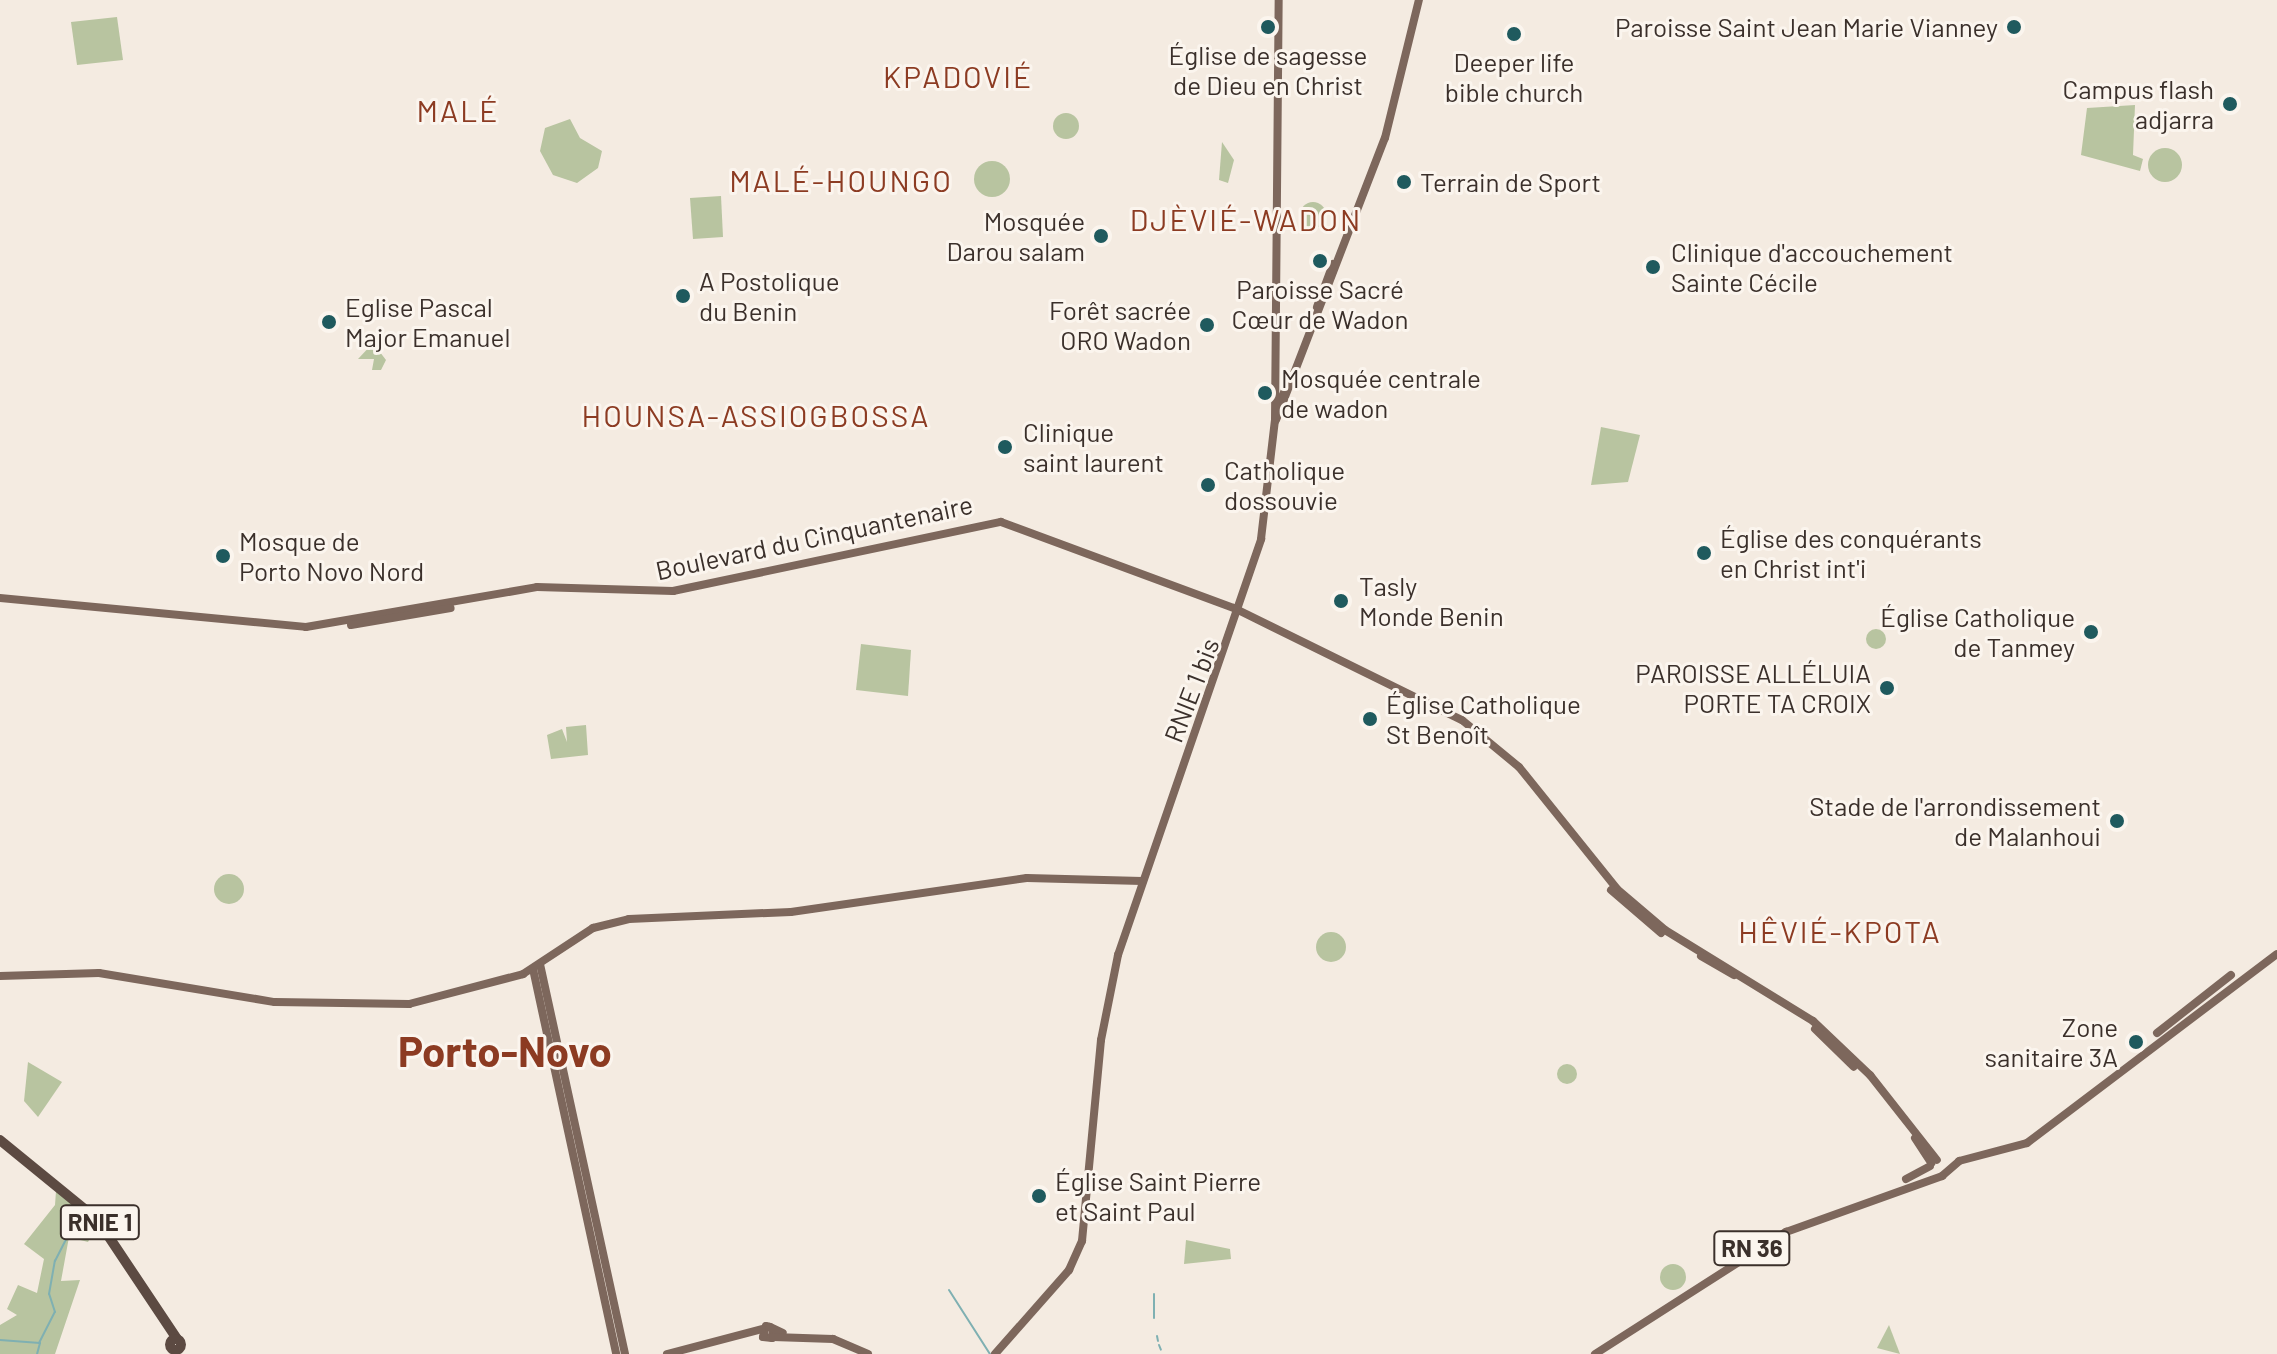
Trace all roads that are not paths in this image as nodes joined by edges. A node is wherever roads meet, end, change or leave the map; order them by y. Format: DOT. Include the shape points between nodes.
graph roads {
  1 [pos="1279,0"];
  2 [pos="1417,0"];
  3 [pos="1275,410"];
  4 [pos="1275,420"];
  5 [pos="0,601"];
  6 [pos="1241,614"];
  7 [pos="1142,881"];
  8 [pos="2277,951"];
  9 [pos="536,967"];
  10 [pos="0,976"];
  11 [pos="0,1140"];
  12 [pos="0,1148"];
  13 [pos="1934,1165"];
  14 [pos="1946,1169"];
  15 [pos="174,1347"];
  16 [pos="616,1354"];
  17 [pos="625,1354"];
  18 [pos="667,1354"];
  19 [pos="868,1354"];
  20 [pos="995,1354"];
  21 [pos="1588,1354"];
  22 [pos="1595,1354"];
  1 -- 3 [label="main road, RNIE 1 bis"];
  2 -- 3 [label="main road" via="1381,134"];
  2 -- 4 [label="main road" via="1385,138"];
  3 -- 4 [label="main road, RNIE 1 bis"];
  4 -- 6 [label="main road, RNIE 1 bis" via="1267,508"];
  5 -- 6 [label="main road, Boulevard du Cinquantenaire" via="305,632 534,592 675,596 990,525"];
  6 -- 7 [label="main road, RNIE 1 bis"];
  6 -- 13 [label="main road, Boulevard du Cinquantenaire" via="1476,735 1518,774 1618,898 1809,1024 1869,1081"];
  7 -- 9 [label="main road" via="1027,878 791,912 634,919 593,928"];
  7 -- 20 [label="main road, RNIE 1 bis" via="1105,1018 1082,1241 1069,1270"];
  8 -- 13 [label="main road, RN 36" via="2216,986 2023,1141"];
  8 -- 14 [label="main road, RN 36" via="2027,1143"];
  9 -- 10 [label="main road" via="404,1004 271,1002 99,973"];
  9 -- 16 [label="main road"];
  9 -- 17 [label="main road"];
  11 -- 15 [label="highway, RNIE 1" via="97,1219"];
  12 -- 15 [label="highway, RNIE 1" via="97,1227"];
  13 -- 14 [label="main road, RN 36"];
  13 -- 14 [label="main road, Boulevard du Cinquantenaire"];
  13 -- 21 [label="main road, RN 36" via="1760,1243"];
  13 -- 22 [label="main road, RN 36" via="1786,1232"];
  18 -- 19 [label="main road" via="768,1333 848,1343"];
}
